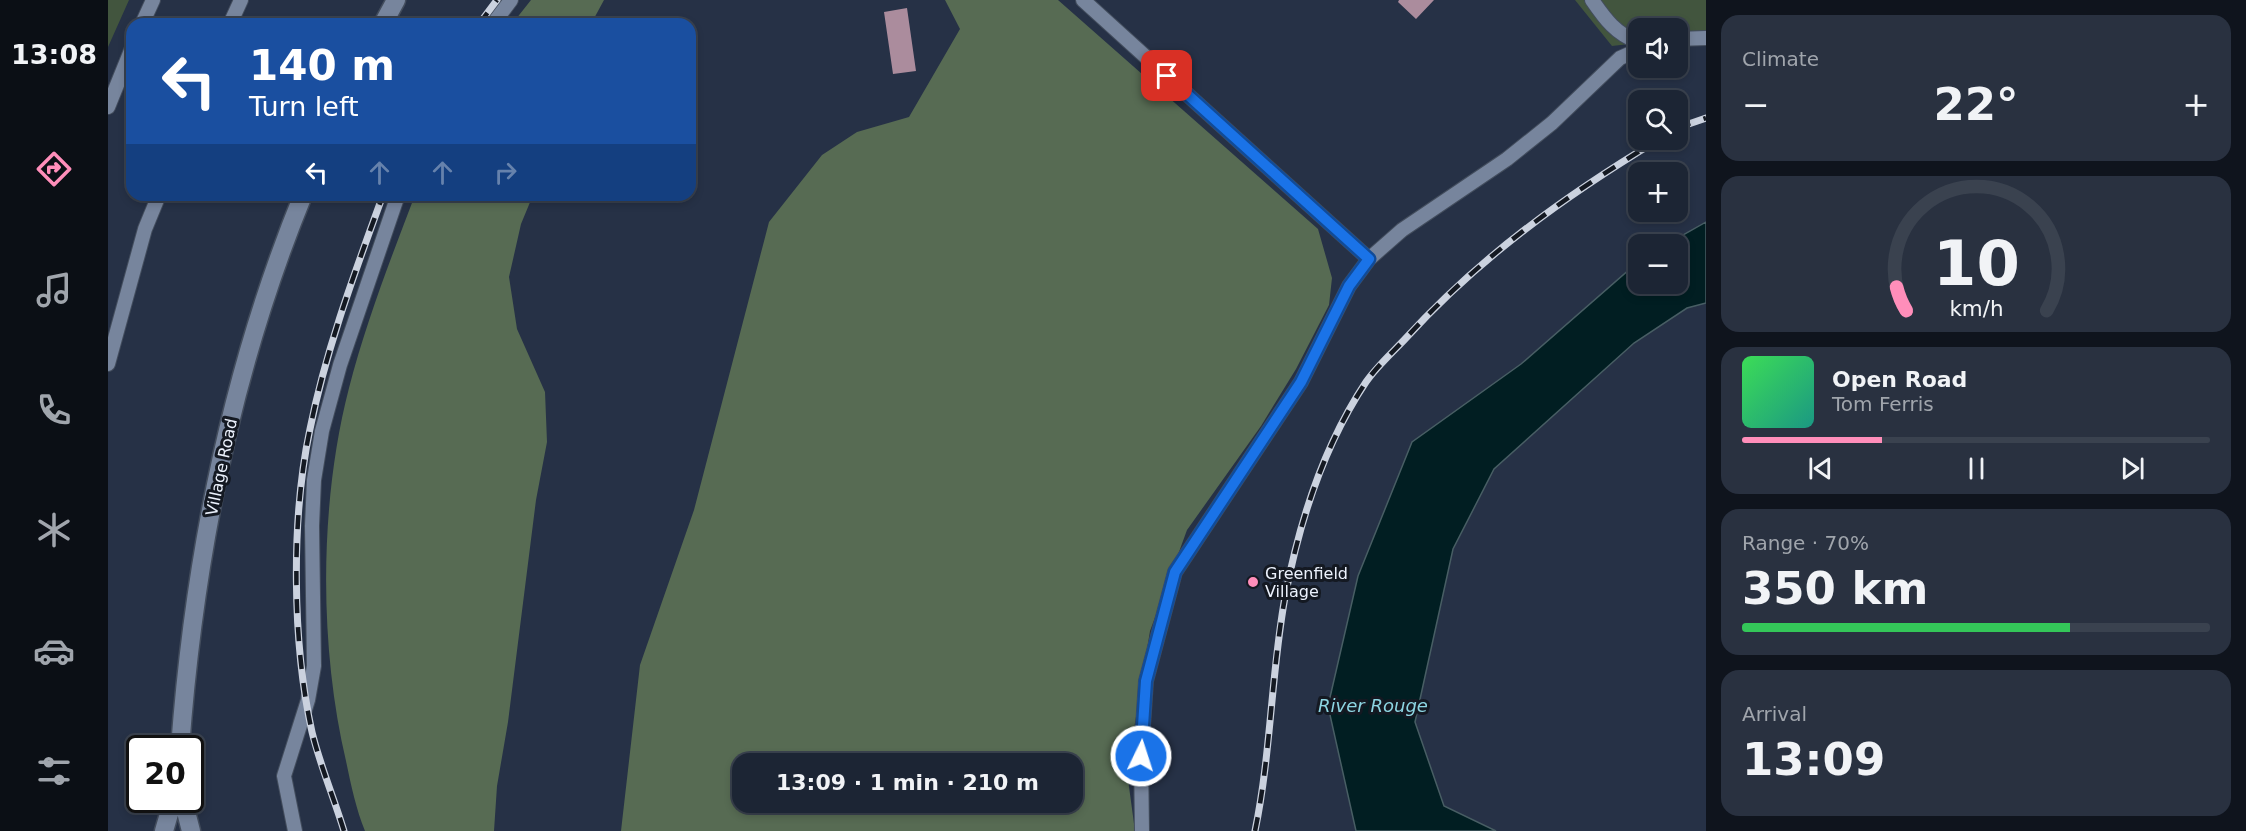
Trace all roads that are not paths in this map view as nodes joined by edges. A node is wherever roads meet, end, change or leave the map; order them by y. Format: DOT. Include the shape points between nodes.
graph roads {
  1 [pos="153,0"];
  2 [pos="241,0"];
  3 [pos="396,0"];
  4 [pos="511,0"];
  5 [pos="1083,0"];
  6 [pos="1592,0"];
  7 [pos="145,18"];
  8 [pos="233,18"];
  9 [pos="386,18"];
  10 [pos="498,18"];
  11 [pos="1706,38"];
  12 [pos="1628,39"];
  13 [pos="1688,39"];
  14 [pos="1628,54"];
  15 [pos="126,63"];
  16 [pos="108,108"];
  17 [pos="157,201"];
  18 [pos="301,201"];
  19 [pos="396,201"];
  20 [pos="1369,259"];
  21 [pos="108,364"];
  22 [pos="181,735"];
  23 [pos="169,813"];
  24 [pos="186,813"];
  25 [pos="164,831"];
  26 [pos="191,831"];
  27 [pos="295,831"];
  28 [pos="1142,831"];
  1 -- 7 [label="lane"];
  2 -- 8 [label="lane"];
  3 -- 9 [label="street"];
  4 -- 10 [label="lane"];
  5 -- 20 [label="lane"];
  6 -- 12 [label="lane" via="1605,19"];
  11 -- 13 [label="lane"];
  14 -- 20 [label="lane" via="1507,159 1402,230"];
  15 -- 16 [label="lane"];
  17 -- 21 [label="lane" via="145,229"];
  18 -- 22 [label="street, Village Road" via="252,342 222,452 194,614"];
  19 -- 27 [label="lane" via="340,365 322,431 314,480 314,666 308,700 284,776"];
  20 -- 28 [label="lane" via="1349,286 1301,382 1175,572 1146,681"];
  23 -- 25 [label="street"];
  24 -- 26 [label="street"];
}
